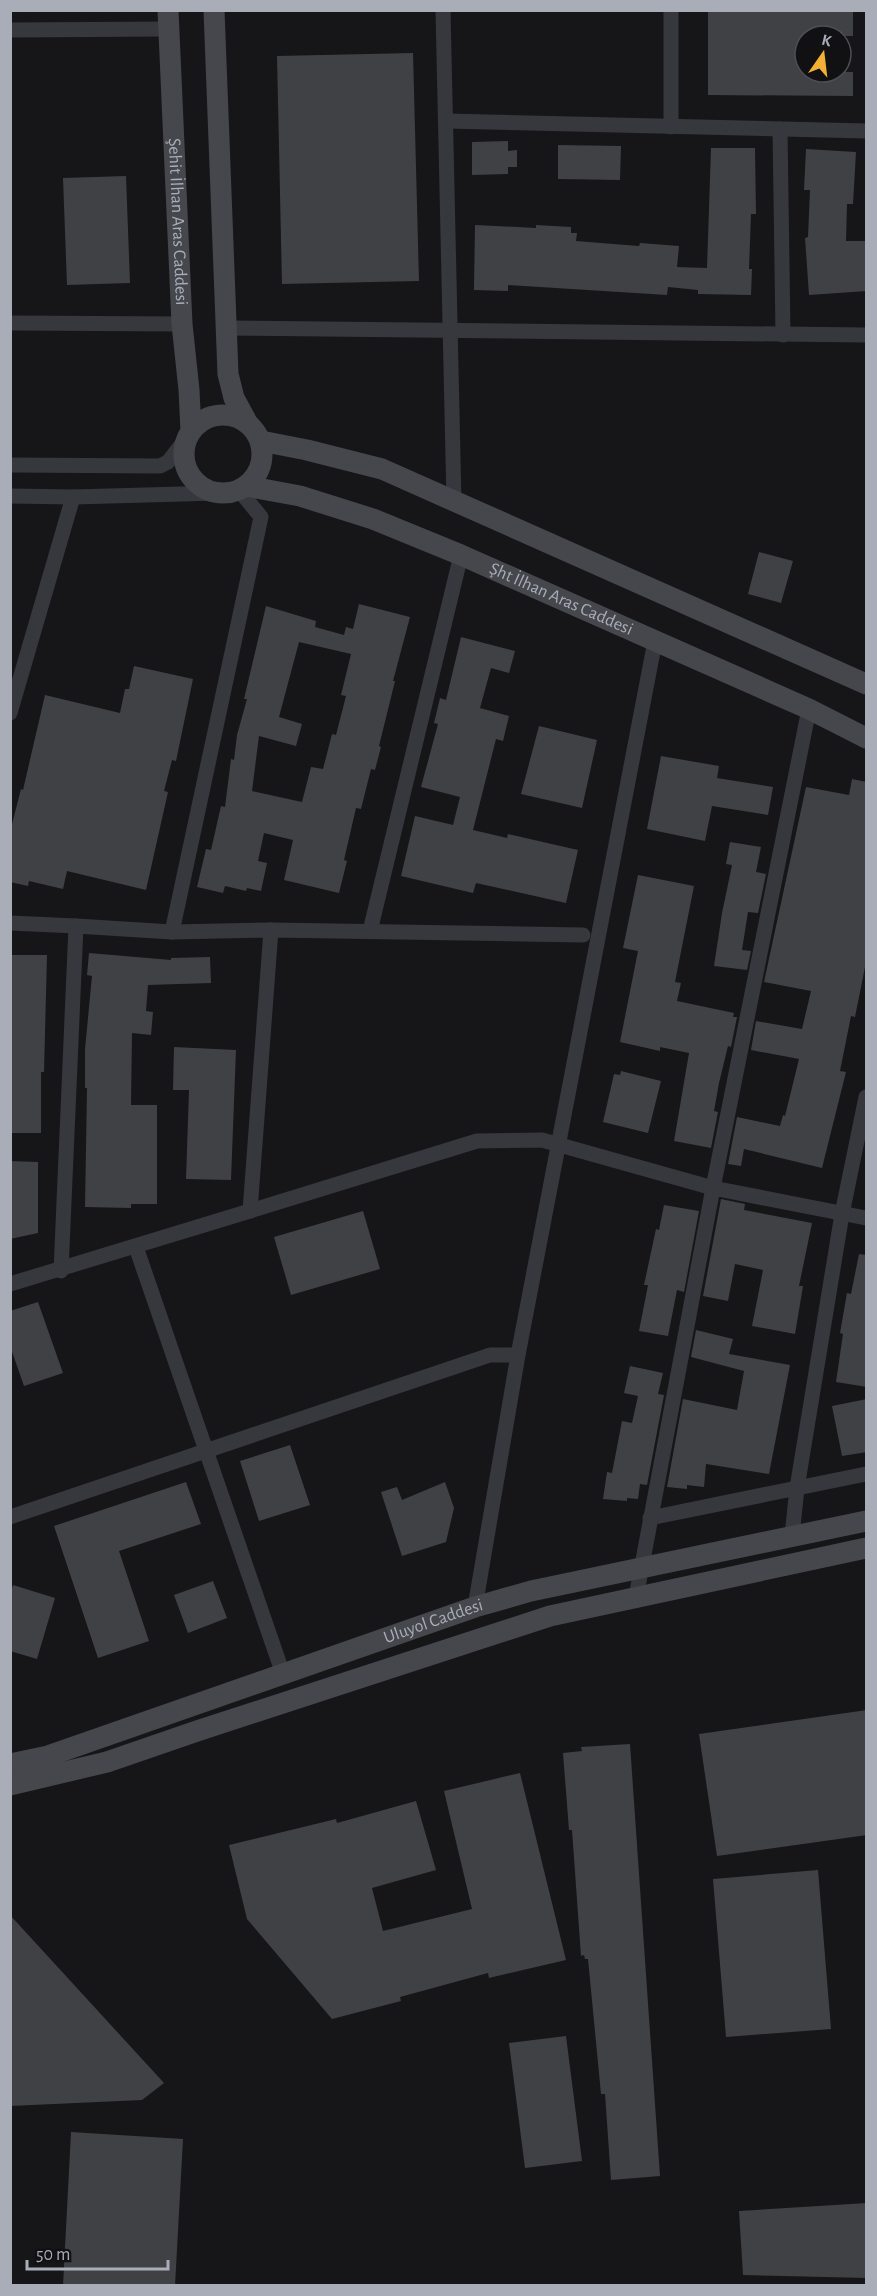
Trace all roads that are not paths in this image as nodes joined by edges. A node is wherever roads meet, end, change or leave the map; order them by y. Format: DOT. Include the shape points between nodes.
graph roads {
  1 [pos="214,10"];
  2 [pos="443,10"];
  3 [pos="672,10"];
  4 [pos="169,20"];
  5 [pos="10,30"];
  6 [pos="446,121"];
  7 [pos="671,127"];
  8 [pos="780,129"];
  9 [pos="867,131"];
  10 [pos="10,322"];
  11 [pos="182,324"];
  12 [pos="226,328"];
  13 [pos="451,331"];
  14 [pos="783,334"];
  15 [pos="867,335"];
  16 [pos="247,422"];
  17 [pos="190,433"];
  18 [pos="261,441"];
  19 [pos="10,465"];
  20 [pos="243,488"];
  21 [pos="218,493"];
  22 [pos="10,496"];
  23 [pos="73,497"];
  24 [pos="454,502"];
  25 [pos="461,555"];
  26 [pos="655,642"];
  27 [pos="867,684"];
  28 [pos="809,709"];
  29 [pos="10,712"];
  30 [pos="867,738"];
  31 [pos="10,923"];
  32 [pos="76,926"];
  33 [pos="271,930"];
  34 [pos="172,932"];
  35 [pos="370,932"];
  36 [pos="583,935"];
  37 [pos="867,1097"];
  38 [pos="557,1145"];
  39 [pos="713,1188"];
  40 [pos="250,1211"];
  41 [pos="842,1214"];
  42 [pos="867,1218"];
  43 [pos="136,1247"];
  44 [pos="61,1271"];
  45 [pos="10,1284"];
  46 [pos="518,1355"];
  47 [pos="206,1452"];
  48 [pos="867,1474"];
  49 [pos="797,1488"];
  50 [pos="10,1517"];
  51 [pos="650,1518"];
  52 [pos="867,1521"];
  53 [pos="792,1536"];
  54 [pos="867,1548"];
  55 [pos="640,1567"];
  56 [pos="636,1597"];
  57 [pos="475,1607"];
  58 [pos="283,1674"];
  59 [pos="10,1764"];
  60 [pos="16,1781"];
  1 -- 12 [label="main road"];
  2 -- 6 [label="street"];
  3 -- 7 [label="street"];
  4 -- 5 [label="street"];
  4 -- 11 [label="main road, Şehit İlhan Aras Caddesi"];
  6 -- 7 [label="street"];
  6 -- 13 [label="street"];
  7 -- 8 [label="street"];
  8 -- 9 [label="street"];
  8 -- 14 [label="street"];
  10 -- 11 [label="street"];
  11 -- 17 [label="main road, Şehit İlhan Aras Caddesi"];
  12 -- 13 [label="street"];
  12 -- 16 [label="main road" via="228,374 234,398"];
  13 -- 14 [label="street"];
  13 -- 24 [label="street"];
  14 -- 15 [label="street"];
  16 -- 17 [label="main road" via="237,416 214,415 203,419"];
  16 -- 18 [label="main road"];
  17 -- 19 [label="street" via="168,462 160,466"];
  17 -- 21 [label="main road" via="184,446 186,467 199,484"];
  18 -- 20 [label="main road" via="259,471"];
  18 -- 24 [label="main road" via="382,469"];
  20 -- 21 [label="main road"];
  20 -- 25 [label="main road, Şht İlhan Aras Caddesi" via="300,496 373,519"];
  20 -- 34 [label="street" via="261,517"];
  21 -- 23 [label="street"];
  22 -- 23 [label="street"];
  23 -- 29 [label="street"];
  24 -- 27 [label="main road"];
  25 -- 26 [label="main road, Şht İlhan Aras Caddesi"];
  25 -- 35 [label="street"];
  26 -- 28 [label="main road, Şht İlhan Aras Caddesi"];
  26 -- 38 [label="street"];
  28 -- 30 [label="main road, Şht İlhan Aras Caddesi"];
  28 -- 39 [label="street"];
  31 -- 32 [label="street"];
  32 -- 34 [label="street"];
  32 -- 44 [label="street"];
  33 -- 34 [label="street"];
  33 -- 35 [label="street"];
  33 -- 40 [label="street"];
  35 -- 36 [label="street"];
  37 -- 41 [label="street"];
  38 -- 39 [label="street"];
  38 -- 40 [label="street" via="542,1140 477,1141"];
  38 -- 46 [label="street"];
  39 -- 41 [label="street"];
  39 -- 51 [label="street"];
  40 -- 43 [label="street"];
  41 -- 42 [label="street"];
  41 -- 49 [label="street"];
  43 -- 44 [label="street"];
  43 -- 47 [label="street"];
  44 -- 45 [label="street"];
  46 -- 47 [label="street" via="490,1354"];
  46 -- 57 [label="street"];
  47 -- 50 [label="street"];
  47 -- 58 [label="street"];
  48 -- 49 [label="street"];
  49 -- 51 [label="street"];
  49 -- 53 [label="street"];
  51 -- 55 [label="street"];
  52 -- 53 [label="main road, Uluyol Caddesi"];
  53 -- 55 [label="main road, Uluyol Caddesi"];
  54 -- 56 [label="main road, Uluyol Caddesi"];
  55 -- 56 [label="street"];
  55 -- 57 [label="main road, Uluyol Caddesi"];
  56 -- 60 [label="main road, Uluyol Caddesi" via="550,1616 107,1762"];
  57 -- 58 [label="main road, Uluyol Caddesi"];
  58 -- 59 [label="main road, Uluyol Caddesi" via="48,1756"];
}
